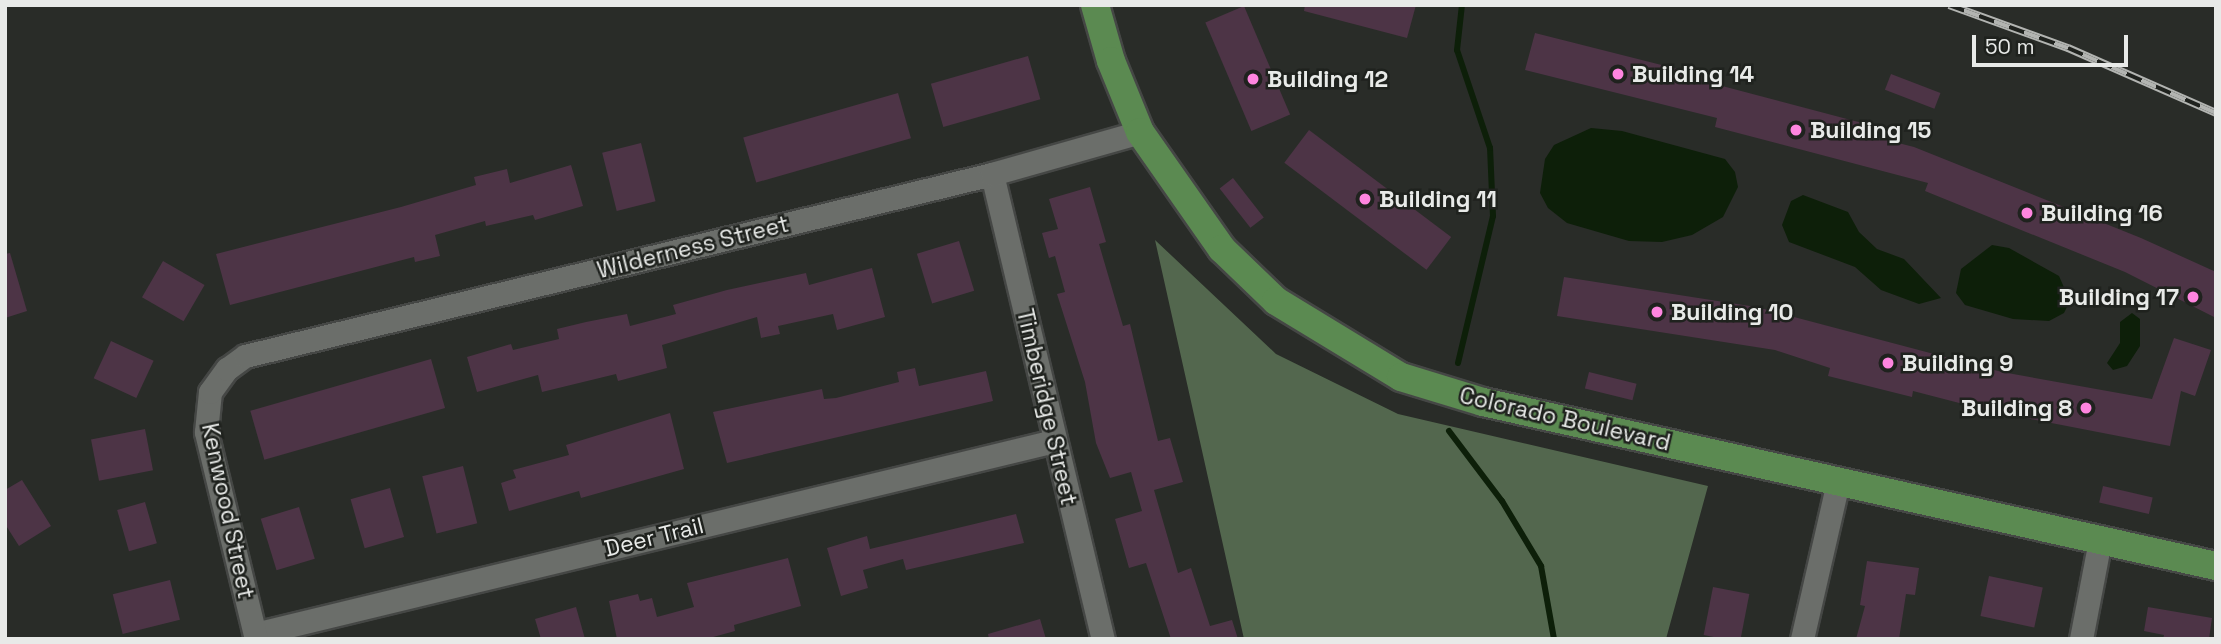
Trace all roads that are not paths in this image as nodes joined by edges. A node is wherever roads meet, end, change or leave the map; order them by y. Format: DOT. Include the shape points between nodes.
graph roads {
  1 [pos="1095,5"];
  2 [pos="1140,132"];
  3 [pos="992,174"];
  4 [pos="245,356"];
  5 [pos="1054,441"];
  6 [pos="1838,482"];
  7 [pos="2100,540"];
  8 [pos="2216,566"];
  9 [pos="256,636"];
  10 [pos="1103,639"];
  11 [pos="1802,639"];
  12 [pos="2081,639"];
  1 -- 2 [label="main road, Colorado Boulevard" via="1111,61"];
  2 -- 3 [label="street, Wilderness Street"];
  2 -- 6 [label="main road, Colorado Boulevard" via="1222,249 1276,301 1401,377 1483,402"];
  3 -- 4 [label="street, Wilderness Street"];
  3 -- 5 [label="street, Timberidge Street"];
  4 -- 9 [label="street, Kenwood Street" via="227,369 210,392 206,432"];
  5 -- 9 [label="street, Deer Trail"];
  5 -- 10 [label="street, Timberidge Street"];
  6 -- 7 [label="main road, Colorado Boulevard"];
  6 -- 11 [label="street"];
  7 -- 8 [label="main road, Colorado Boulevard"];
  7 -- 12 [label="street"];
}
